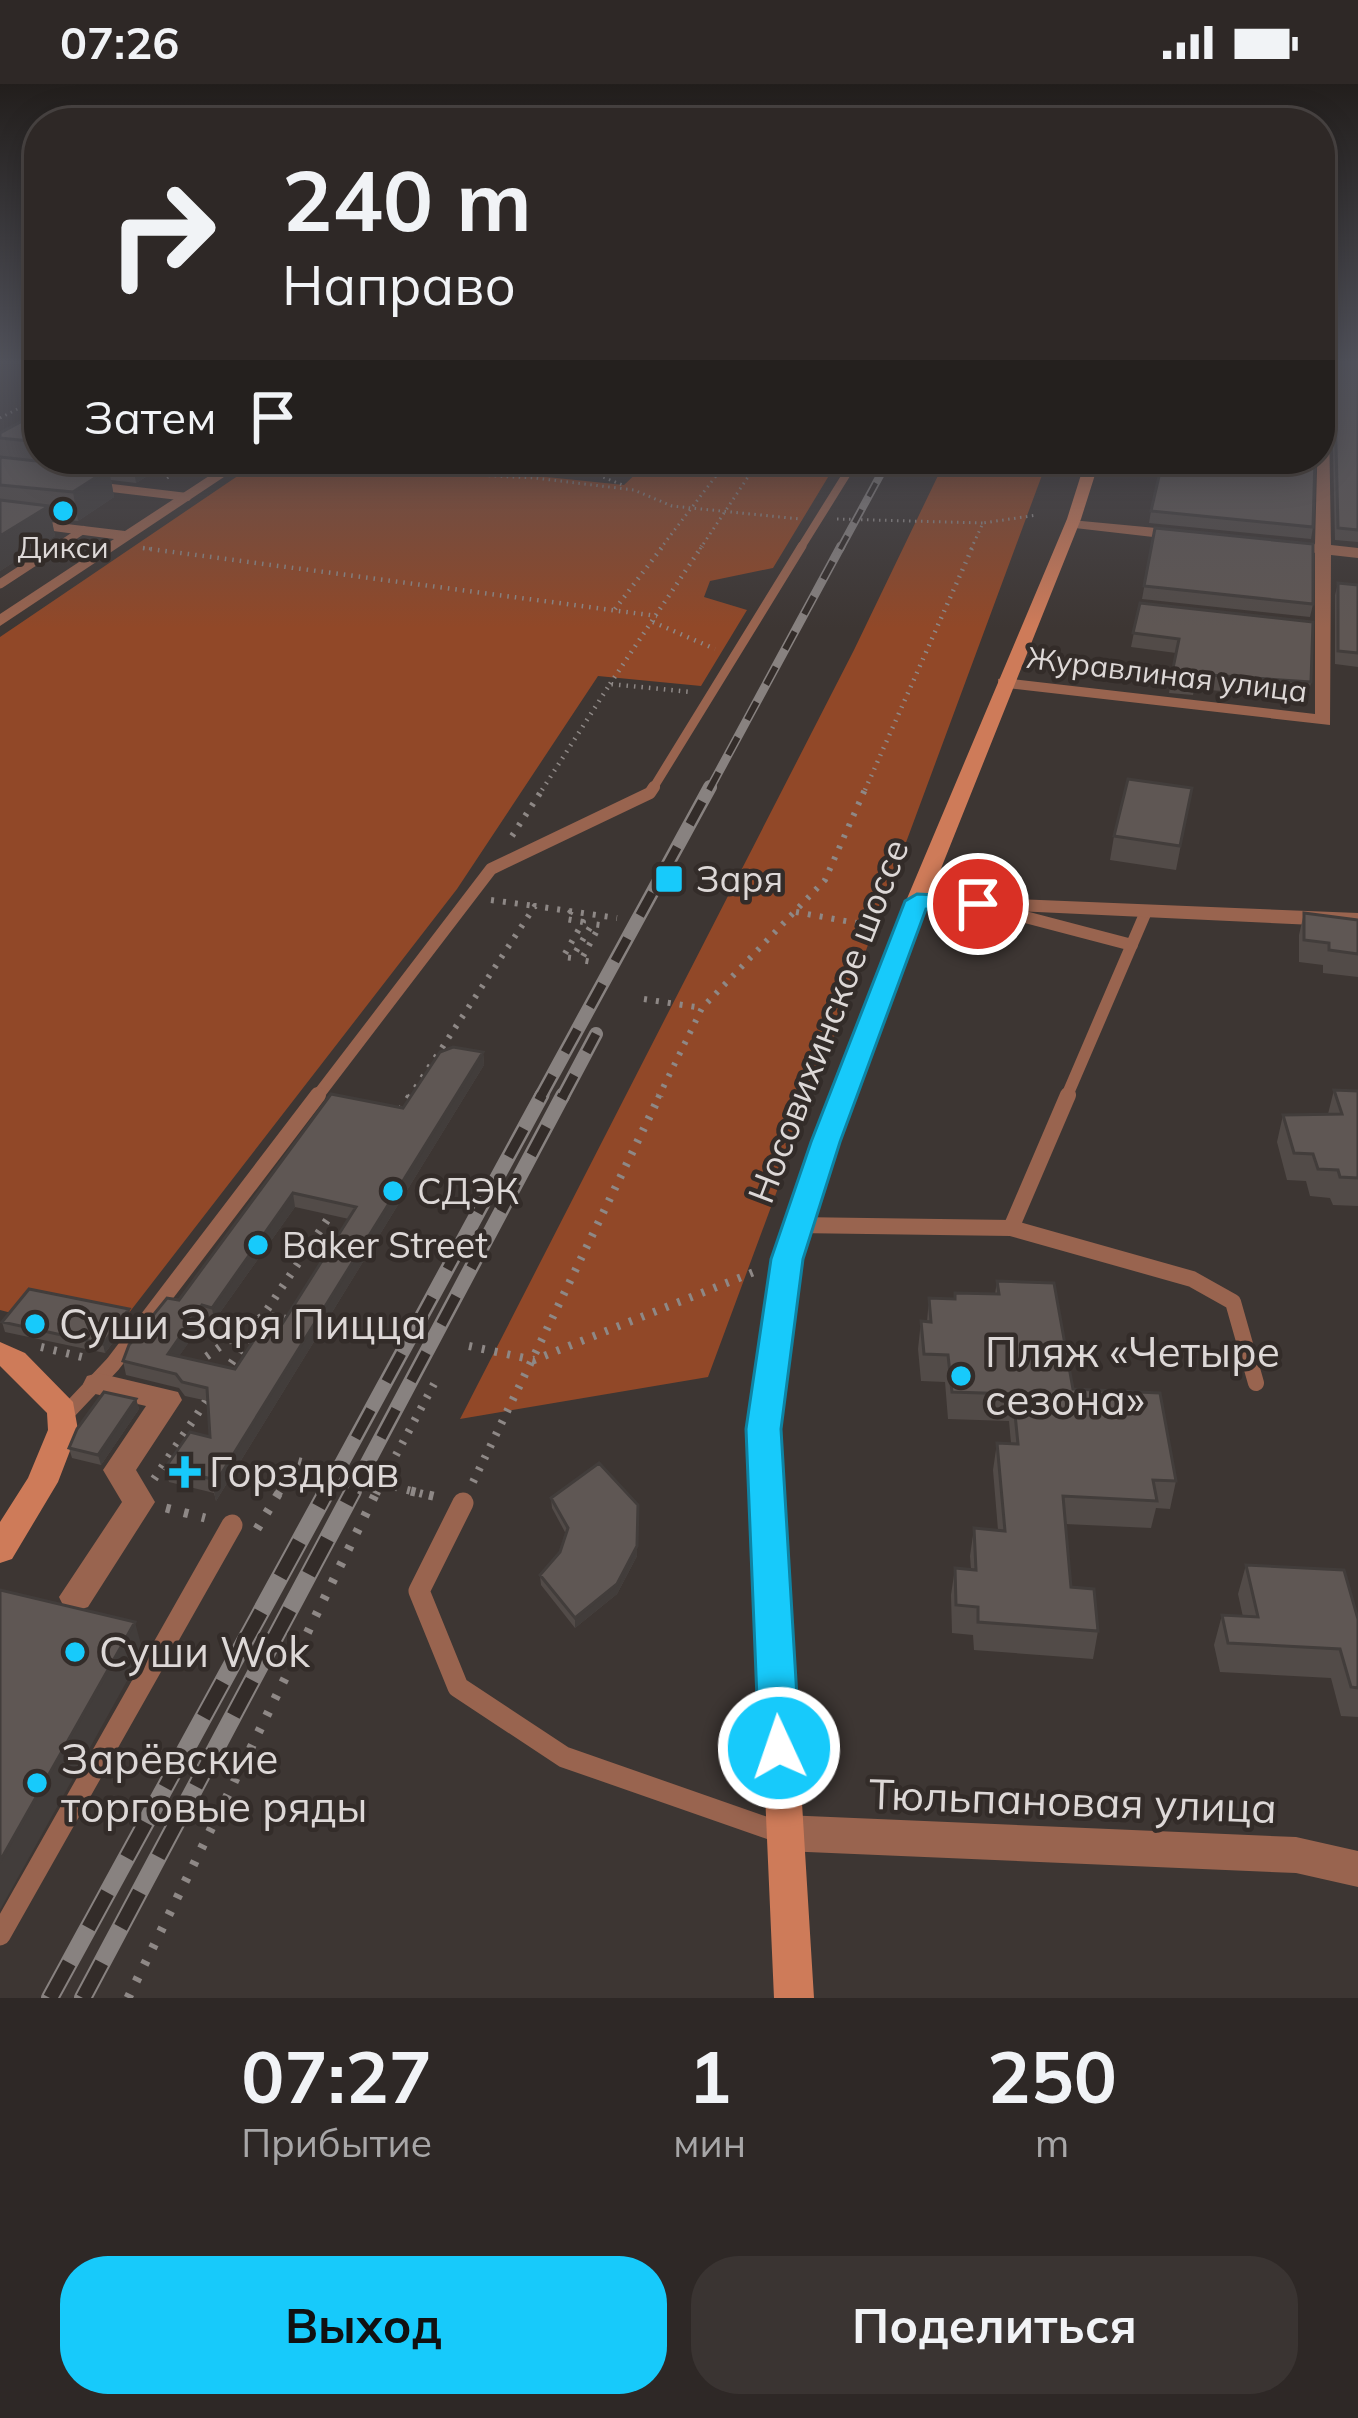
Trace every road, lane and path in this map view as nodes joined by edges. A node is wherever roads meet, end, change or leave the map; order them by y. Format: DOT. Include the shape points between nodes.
graph roads {
  1 [pos="222,474"];
  2 [pos="453,474"];
  3 [pos="595,474"];
  4 [pos="718,474"];
  5 [pos="749,474"];
  6 [pos="847,474"];
  7 [pos="1088,474"];
  8 [pos="1323,474"];
  9 [pos="83,485"];
  10 [pos="634,490"];
  11 [pos="187,497"];
  12 [pos="693,508"];
  13 [pos="723,511"];
  14 [pos="1036,514"];
  15 [pos="820,519"];
  16 [pos="0,520"];
  17 [pos="983,523"];
  18 [pos="1071,524"];
  19 [pos="83,530"];
  20 [pos="1215,538"];
  21 [pos="121,540"];
  22 [pos="1302,547"];
  23 [pos="1323,549"];
  24 [pos="1358,553"];
  25 [pos="0,570"];
  26 [pos="19,572"];
  27 [pos="0,584"];
  28 [pos="613,610"];
  29 [pos="655,619"];
  30 [pos="0,621"];
  31 [pos="1302,626"];
  32 [pos="1324,628"];
  33 [pos="730,661"];
  34 [pos="1004,683"];
  35 [pos="610,684"];
  36 [pos="712,690"];
  37 [pos="490,869"];
  38 [pos="470,896"];
  39 [pos="917,901"];
  40 [pos="978,904"];
  41 [pos="535,906"];
  42 [pos="571,911"];
  43 [pos="794,912"];
  44 [pos="1145,914"];
  45 [pos="616,918"];
  46 [pos="1358,920"];
  47 [pos="905,931"];
  48 [pos="1132,945"];
  49 [pos="592,962"];
  50 [pos="644,999"];
  51 [pos="702,1008"];
  52 [pos="389,1126"];
  53 [pos="339,1202"];
  54 [pos="796,1225"];
  55 [pos="1011,1228"];
  56 [pos="787,1259"];
  57 [pos="264,1315"];
  58 [pos="378,1338"];
  59 [pos="469,1346"];
  60 [pos="11,1348"];
  61 [pos="534,1360"];
  62 [pos="106,1374"];
  63 [pos="1256,1383"];
  64 [pos="434,1384"];
  65 [pos="167,1400"];
  66 [pos="62,1418"];
  67 [pos="381,1483"];
  68 [pos="139,1502"];
  69 [pos="463,1503"];
  70 [pos="232,1525"];
  71 [pos="4,1534"];
  72 [pos="76,1598"];
  73 [pos="784,1833"];
  74 [pos="1358,1869"];
  75 [pos="0,1935"];
  76 [pos="128,1998"];
  77 [pos="794,1998"];
  1 -- 11 [label="street"];
  2 -- 10 [label="path"];
  3 -- 10 [label="path"];
  4 -- 12 [label="path"];
  5 -- 13 [label="path"];
  6 -- 15 [label="lane"];
  7 -- 18 [label="main road, Носовихинское шоссе"];
  8 -- 23 [label="street, Журавлиная улица"];
  9 -- 11 [label="lane"];
  10 -- 12 [label="path"];
  11 -- 21 [label="street"];
  12 -- 13 [label="path"];
  12 -- 28 [label="path"];
  13 -- 15 [label="path"];
  13 -- 29 [label="path"];
  14 -- 17 [label="path"];
  15 -- 17 [label="path"];
  15 -- 33 [label="lane"];
  16 -- 19 [label="street"];
  17 -- 43 [label="path" via="825,880"];
  18 -- 20 [label="street"];
  18 -- 34 [label="main road, Носовихинское шоссе"];
  19 -- 21 [label="street"];
  19 -- 26 [label="lane"];
  21 -- 28 [label="path"];
  21 -- 30 [label="street"];
  22 -- 23 [label="street"];
  23 -- 24 [label="street"];
  23 -- 32 [label="street, Журавлиная улица"];
  25 -- 26 [label="lane"];
  26 -- 27 [label="lane"];
  28 -- 29 [label="path"];
  29 -- 33 [label="path"];
  29 -- 35 [label="path"];
  31 -- 32 [label="lane"];
  32 -- 34 [label="street, Журавлиная улица" via="1324,721"];
  33 -- 36 [label="lane"];
  34 -- 39 [label="main road, Носовихинское шоссе"];
  35 -- 36 [label="path"];
  35 -- 37 [label="path"];
  36 -- 37 [label="lane" via="650,793"];
  37 -- 38 [label="lane"];
  38 -- 41 [label="path"];
  38 -- 62 [label="lane"];
  39 -- 40 [label="street"];
  39 -- 47 [label="main road, Носовихинское шоссе"];
  40 -- 44 [label="street"];
  40 -- 48 [label="lane"];
  41 -- 42 [label="path"];
  41 -- 52 [label="path"];
  42 -- 45 [label="path"];
  42 -- 49 [label="path" via="566,920 583,922 562,957 572,958 592,924 600,926 580,960"];
  43 -- 47 [label="path"];
  43 -- 51 [label="path"];
  44 -- 46 [label="street"];
  44 -- 48 [label="lane"];
  47 -- 54 [label="main road, Носовихинское шоссе"];
  48 -- 55 [label="lane"];
  50 -- 51 [label="path"];
  51 -- 61 [label="path"];
  53 -- 57 [label="path"];
  54 -- 55 [label="lane"];
  54 -- 56 [label="main road, Носовихинское шоссе"];
  55 -- 63 [label="lane" via="1192,1279 1233,1302"];
  56 -- 61 [label="path"];
  56 -- 73 [label="main road, Носовихинское шоссе" via="764,1429"];
  57 -- 58 [label="path"];
  57 -- 65 [label="path" via="189,1369"];
  57 -- 68 [label="path"];
  59 -- 61 [label="path"];
  60 -- 62 [label="path"];
  60 -- 66 [label="main road"];
  61 -- 69 [label="path"];
  62 -- 65 [label="street"];
  62 -- 66 [label="lane"];
  64 -- 67 [label="path"];
  65 -- 68 [label="street" via="119,1470"];
  66 -- 71 [label="main road" via="42,1482"];
  67 -- 69 [label="path"];
  67 -- 70 [label="path" via="298,1461 255,1532"];
  67 -- 76 [label="path"];
  68 -- 70 [label="path"];
  68 -- 72 [label="street"];
  69 -- 73 [label="lane" via="419,1591 458,1687 564,1757"];
  70 -- 75 [label="lane"];
  73 -- 74 [label="street, Тюльпановая улица" via="1296,1855"];
  73 -- 77 [label="main road, Носовихинское шоссе"];
}
